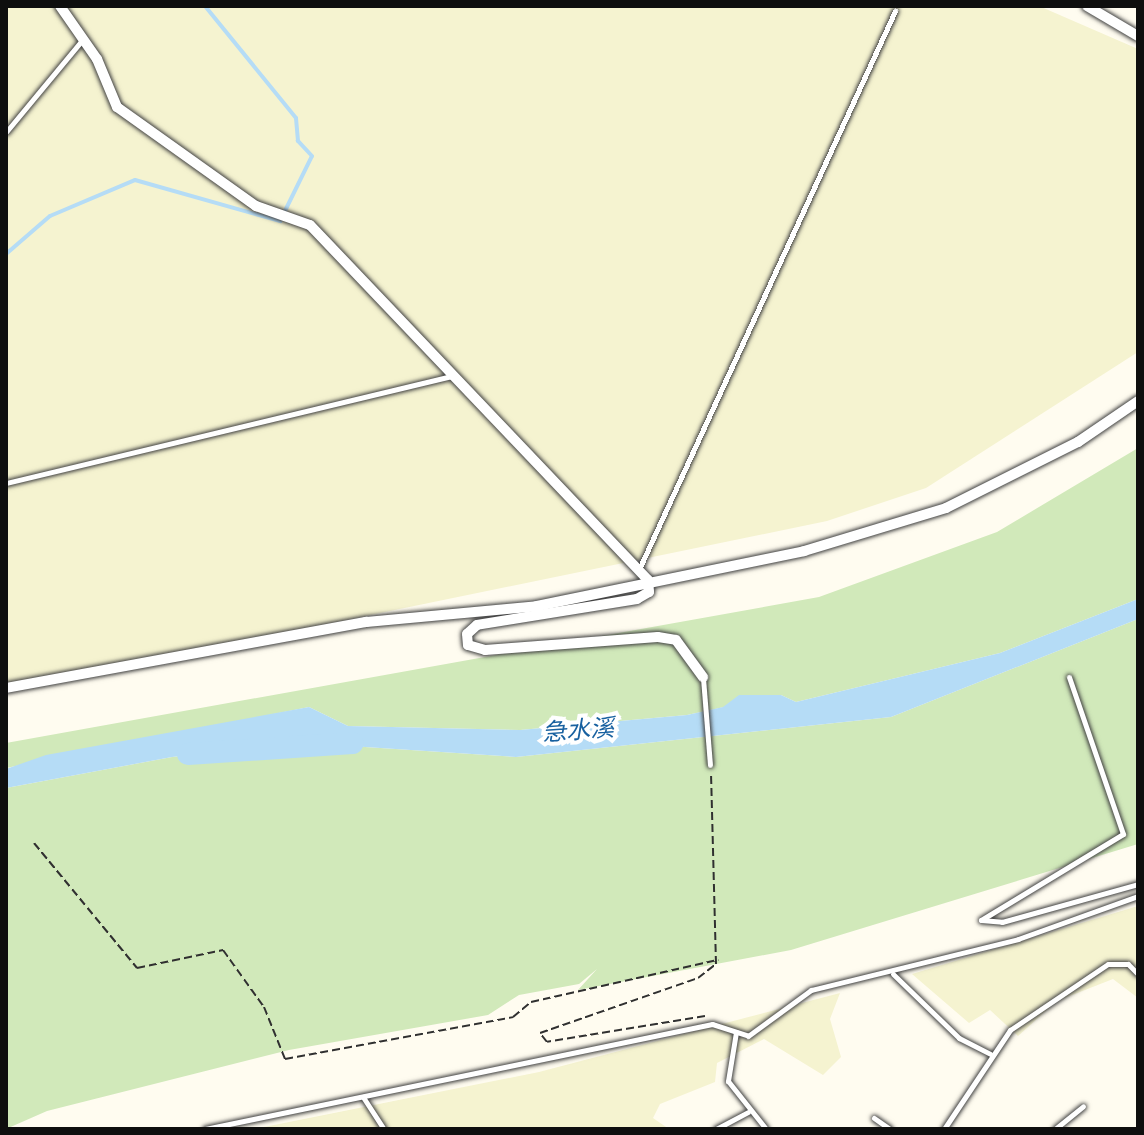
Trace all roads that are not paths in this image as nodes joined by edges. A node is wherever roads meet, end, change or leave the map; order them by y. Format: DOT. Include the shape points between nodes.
graph roads {
  1 [pos="60,6"];
  2 [pos="1087,6"];
  3 [pos="895,11"];
  4 [pos="1138,36"];
  5 [pos="83,39"];
  6 [pos="6,132"];
  7 [pos="456,374"];
  8 [pos="1138,401"];
  9 [pos="6,483"];
  10 [pos="640,567"];
  11 [pos="648,580"];
  12 [pos="703,677"];
  13 [pos="1069,677"];
  14 [pos="6,688"];
  15 [pos="710,765"];
  16 [pos="1138,884"];
  17 [pos="1138,896"];
  18 [pos="893,974"];
  19 [pos="1138,974"];
  20 [pos="736,1032"];
  21 [pos="990,1054"];
  22 [pos="363,1097"];
  23 [pos="1083,1106"];
  24 [pos="748,1112"];
  25 [pos="874,1118"];
  26 [pos="257,1119"];
  27 [pos="205,1129"];
  28 [pos="260,1129"];
  29 [pos="384,1129"];
  30 [pos="716,1129"];
  31 [pos="766,1129"];
  32 [pos="890,1129"];
  33 [pos="944,1129"];
  34 [pos="1055,1129"];
  1 -- 5 [label="street"];
  2 -- 4 [label="street"];
  3 -- 10 [label="lane"];
  5 -- 6 [label="lane"];
  5 -- 7 [label="street" via="117,107 256,206 310,225"];
  7 -- 9 [label="lane"];
  7 -- 10 [label="street"];
  8 -- 11 [label="street" via="1078,442 946,508 804,551"];
  10 -- 11 [label="street"];
  11 -- 12 [label="street" via="649,592 637,599 477,625 467,634 468,645 485,650 658,637 676,640"];
  11 -- 14 [label="street" via="537,606 366,622"];
  12 -- 15 [label="lane"];
  13 -- 16 [label="lane" via="1123,834 981,920 1002,922"];
  17 -- 18 [label="lane"];
  18 -- 20 [label="lane" via="811,990 748,1036"];
  18 -- 21 [label="lane" via="959,1038"];
  19 -- 21 [label="lane" via="1128,964 1108,964 1010,1030"];
  20 -- 22 [label="lane" via="712,1024"];
  20 -- 24 [label="lane" via="728,1081"];
  21 -- 33 [label="lane"];
  22 -- 26 [label="lane"];
  22 -- 29 [label="lane"];
  23 -- 34 [label="lane"];
  24 -- 30 [label="lane"];
  24 -- 31 [label="lane"];
  25 -- 32 [label="lane"];
  26 -- 27 [label="lane"];
  26 -- 28 [label="lane"];
}
